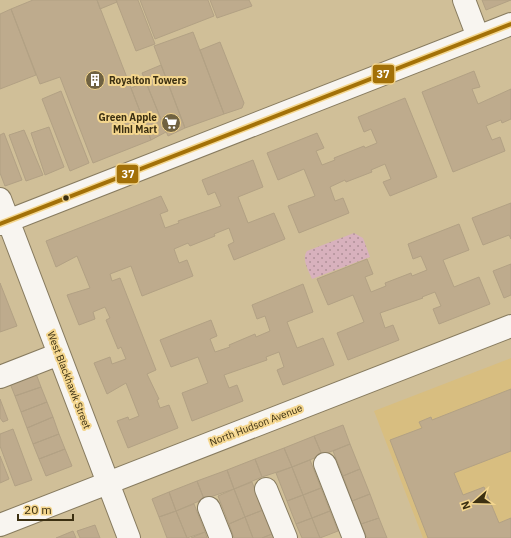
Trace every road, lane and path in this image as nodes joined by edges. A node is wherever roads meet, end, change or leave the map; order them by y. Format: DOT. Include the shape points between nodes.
graph roads {
  1 [pos="464,0"];
  2 [pos="511,24"];
  3 [pos="478,37"];
  4 [pos="0,199"];
  5 [pos="4,223"];
  6 [pos="511,326"];
  7 [pos="59,354"];
  8 [pos="0,377"];
  9 [pos="325,464"];
  10 [pos="108,483"];
  11 [pos="266,489"];
  12 [pos="209,508"];
  13 [pos="0,524"];
  14 [pos="129,538"];
  15 [pos="221,538"];
  16 [pos="286,538"];
  17 [pos="354,538"];
  1 -- 3 [label="street"];
  2 -- 3 [label="street"];
  3 -- 5 [label="street"];
  4 -- 5 [label="street, West Blackhawk Street"];
  5 -- 7 [label="street, West Blackhawk Street"];
  6 -- 10 [label="street, North Hudson Avenue"];
  7 -- 8 [label="street"];
  7 -- 10 [label="street, West Blackhawk Street"];
  9 -- 17 [label="street"];
  10 -- 13 [label="street, North Hudson Avenue"];
  10 -- 14 [label="street, West Blackhawk Street"];
  11 -- 16 [label="street"];
  12 -- 15 [label="street"];
}
